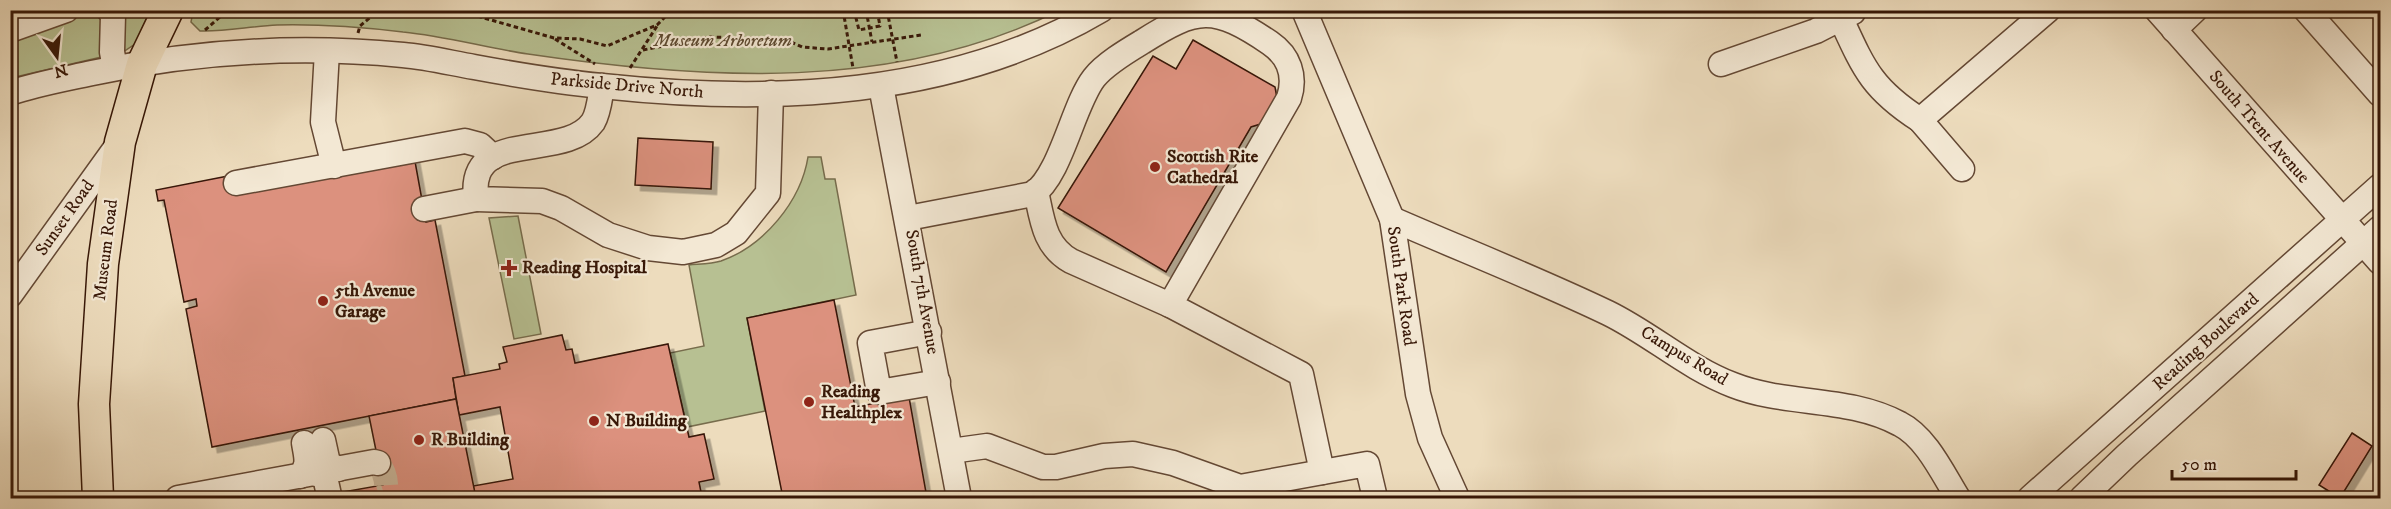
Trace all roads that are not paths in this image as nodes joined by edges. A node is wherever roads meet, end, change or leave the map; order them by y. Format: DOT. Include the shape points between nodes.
graph roads {
  1 [pos="66,10"];
  2 [pos="109,10"];
  3 [pos="168,10"];
  4 [pos="1101,10"];
  5 [pos="1304,10"];
  6 [pos="2048,10"];
  7 [pos="2157,10"];
  8 [pos="2195,10"];
  9 [pos="2306,10"];
  10 [pos="1848,15"];
  11 [pos="10,30"];
  12 [pos="2174,30"];
  13 [pos="327,51"];
  14 [pos="1721,64"];
  15 [pos="129,66"];
  16 [pos="599,75"];
  17 [pos="881,86"];
  18 [pos="10,93"];
  19 [pos="771,93"];
  20 [pos="2380,94"];
  21 [pos="1920,120"];
  22 [pos="120,142"];
  23 [pos="493,157"];
  24 [pos="334,166"];
  25 [pos="1962,169"];
  26 [pos="236,183"];
  27 [pos="2380,186"];
  28 [pos="1036,191"];
  29 [pos="476,199"];
  30 [pos="424,209"];
  31 [pos="908,218"];
  32 [pos="1392,219"];
  33 [pos="2342,221"];
  34 [pos="2380,228"];
  35 [pos="2362,244"];
  36 [pos="2380,262"];
  37 [pos="10,295"];
  38 [pos="1170,305"];
  39 [pos="929,332"];
  40 [pos="2213,336"];
  41 [pos="2234,359"];
  42 [pos="938,382"];
  43 [pos="313,441"];
  44 [pos="951,451"];
  45 [pos="378,463"];
  46 [pos="2112,469"];
  47 [pos="1322,472"];
  48 [pos="317,473"];
  49 [pos="1241,493"];
  50 [pos="329,495"];
  51 [pos="98,498"];
  52 [pos="178,498"];
  53 [pos="959,498"];
  54 [pos="1375,498"];
  55 [pos="1457,498"];
  56 [pos="1958,498"];
  57 [pos="2030,498"];
  58 [pos="2082,498"];
  59 [pos="2088,498"];
  1 -- 11 [label="street"];
  2 -- 15 [label="street" via="113,15 112,52"];
  3 -- 15 [label="main road, Museum Road"];
  4 -- 17 [label="street, Parkside Drive North" via="1059,33 991,60"];
  5 -- 32 [label="street, South Park Road"];
  6 -- 21 [label="street"];
  7 -- 12 [label="street, South Trent Avenue"];
  8 -- 12 [label="street"];
  9 -- 20 [label="street"];
  10 -- 14 [label="street" via="1816,31"];
  10 -- 21 [label="street" via="1866,73 1896,104"];
  12 -- 33 [label="street, South Trent Avenue"];
  13 -- 15 [label="street, Parkside Drive North" via="238,51"];
  13 -- 16 [label="street, Parkside Drive North" via="405,55 512,74"];
  13 -- 24 [label="street" via="323,122"];
  15 -- 18 [label="street, Parkside Drive North"];
  15 -- 22 [label="main road, Museum Road"];
  16 -- 19 [label="street, Parkside Drive North" via="628,88 720,95"];
  16 -- 23 [label="street" via="594,121 577,135"];
  17 -- 19 [label="street, Parkside Drive North"];
  17 -- 31 [label="street, South 7th Avenue"];
  19 -- 29 [label="street" via="768,193 736,233 716,245 683,252 648,248 608,235 542,201"];
  21 -- 25 [label="street"];
  22 -- 37 [label="street, Sunset Road"];
  22 -- 51 [label="main road, Museum Road" via="96,336"];
  23 -- 24 [label="street" via="480,145 465,141"];
  23 -- 29 [label="street" via="484,163 474,182"];
  24 -- 26 [label="street"];
  27 -- 33 [label="street, Reading Boulevard"];
  28 -- 31 [label="street"];
  28 -- 38 [label="street" via="1046,234 1057,251"];
  28 -- 38 [label="street" via="1051,170 1094,78 1132,47 1189,16 1207,14 1225,17 1275,46 1284,55 1292,75 1289,98"];
  29 -- 30 [label="street"];
  31 -- 39 [label="street, South 7th Avenue"];
  32 -- 55 [label="street, South Park Road" via="1418,394 1430,438"];
  32 -- 56 [label="street, Campus Road" via="1607,312 1734,386 1840,405 1902,424 1925,446"];
  33 -- 35 [label="street, South Trent Avenue"];
  33 -- 40 [label="street, Reading Boulevard"];
  34 -- 35 [label="street, Reading Boulevard"];
  35 -- 36 [label="street, South Trent Avenue"];
  35 -- 41 [label="street, Reading Boulevard"];
  38 -- 47 [label="street" via="1301,374"];
  39 -- 42 [label="street, South 7th Avenue"];
  39 -- 42 [label="street" via="870,343 879,392"];
  40 -- 41 [label="street"];
  40 -- 57 [label="street, Reading Boulevard"];
  41 -- 46 [label="street, Reading Boulevard"];
  42 -- 44 [label="street, South 7th Avenue"];
  43 -- 48 [label="street" via="307,468"];
  44 -- 49 [label="street" via="987,446 1056,468 1104,456 1133,454 1173,463"];
  44 -- 53 [label="street, South 7th Avenue"];
  45 -- 48 [label="street"];
  46 -- 58 [label="street, Reading Boulevard"];
  46 -- 59 [label="street, Reading Boulevard"];
  47 -- 49 [label="street"];
  47 -- 54 [label="street" via="1367,464"];
  48 -- 50 [label="street" via="325,477"];
  48 -- 52 [label="street"];
}
